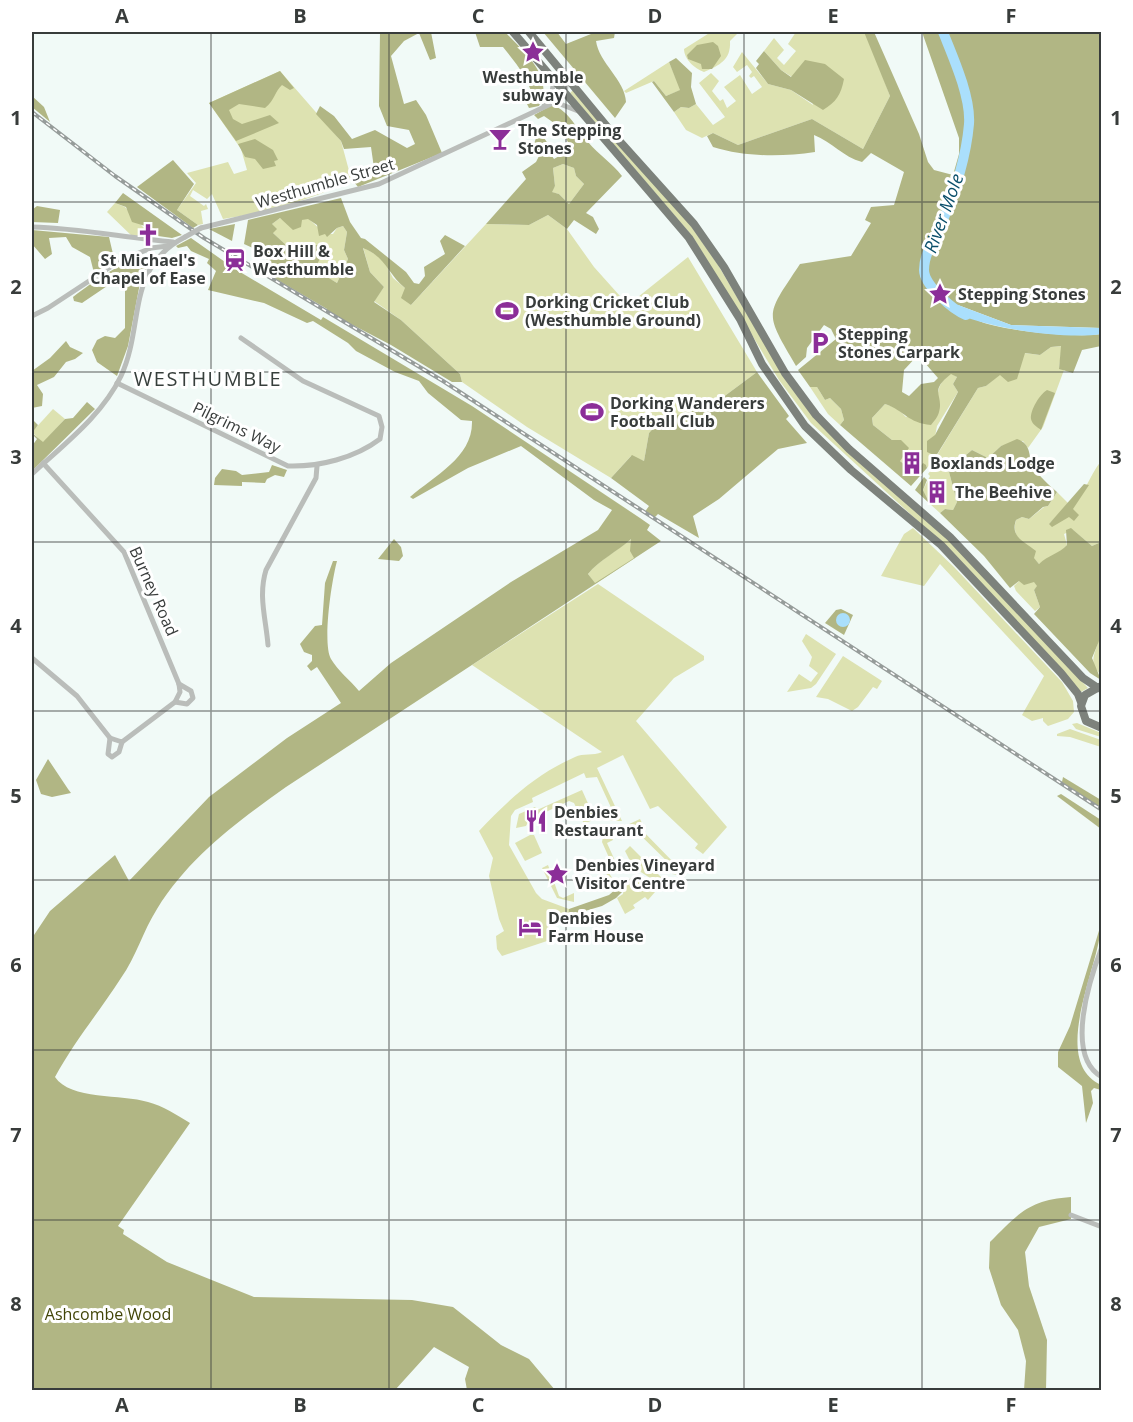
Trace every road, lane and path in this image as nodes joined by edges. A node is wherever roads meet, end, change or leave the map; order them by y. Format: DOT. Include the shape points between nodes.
graph roads {
  1 [pos="513,32"];
  2 [pos="529,32"];
  3 [pos="567,77"];
  4 [pos="554,80"];
  5 [pos="566,94"];
  6 [pos="555,102"];
  7 [pos="543,108"];
  8 [pos="582,113"];
  9 [pos="32,227"];
  10 [pos="175,242"];
  11 [pos="168,246"];
  12 [pos="32,316"];
  13 [pos="241,339"];
  14 [pos="117,383"];
  15 [pos="43,463"];
  16 [pos="317,466"];
  17 [pos="32,474"];
  18 [pos="268,645"];
  19 [pos="32,658"];
  20 [pos="179,684"];
  21 [pos="1100,687"];
  22 [pos="175,702"];
  23 [pos="1081,702"];
  24 [pos="1101,728"];
  25 [pos="110,738"];
  26 [pos="122,741"];
  27 [pos="1101,947"];
  28 [pos="1101,1077"];
  29 [pos="1071,1215"];
  30 [pos="1101,1227"];
  1 -- 4 [label="highway"];
  2 -- 3 [label="highway"];
  3 -- 5 [label="street"];
  3 -- 21 [label="highway" via="707,241 785,373 816,415 950,537 1083,678"];
  4 -- 5 [label="highway"];
  4 -- 7 [label="street"];
  5 -- 6 [label="street, Westhumble Street"];
  5 -- 8 [label="highway"];
  6 -- 7 [label="street, Westhumble Street"];
  6 -- 8 [label="street"];
  7 -- 10 [label="street, Westhumble Street, bridge" via="379,184 201,228"];
  8 -- 23 [label="highway" via="689,238 740,319 762,364 805,426 941,545 1061,673"];
  9 -- 10 [label="street"];
  10 -- 11 [label="street, Westhumble Street"];
  11 -- 12 [label="street" via="150,248 121,260"];
  11 -- 14 [label="street" via="145,277 130,347"];
  13 -- 16 [label="street, Pilgrims Way" via="303,381 381,419 382,435 377,442"];
  14 -- 15 [label="street" via="88,421"];
  14 -- 16 [label="street, Pilgrims Way" via="276,462"];
  15 -- 17 [label="street"];
  15 -- 20 [label="street, Burney Road" via="124,552"];
  16 -- 18 [label="street" via="316,478 262,581"];
  19 -- 25 [label="street, Burney Road" via="72,690"];
  20 -- 22 [label="street"];
  20 -- 22 [label="street, Burney Road" via="191,691 193,698 187,704"];
  21 -- 23 [label="highway" via="1090,691"];
  22 -- 26 [label="street, Burney Road"];
  23 -- 24 [label="highway" via="1082,717"];
  25 -- 26 [label="street"];
  25 -- 26 [label="street, Burney Road" via="111,757 119,753"];
  27 -- 28 [label="street" via="1085,1000 1083,1027 1086,1060 1089,1068"];
  29 -- 30 [label="street"];
}
